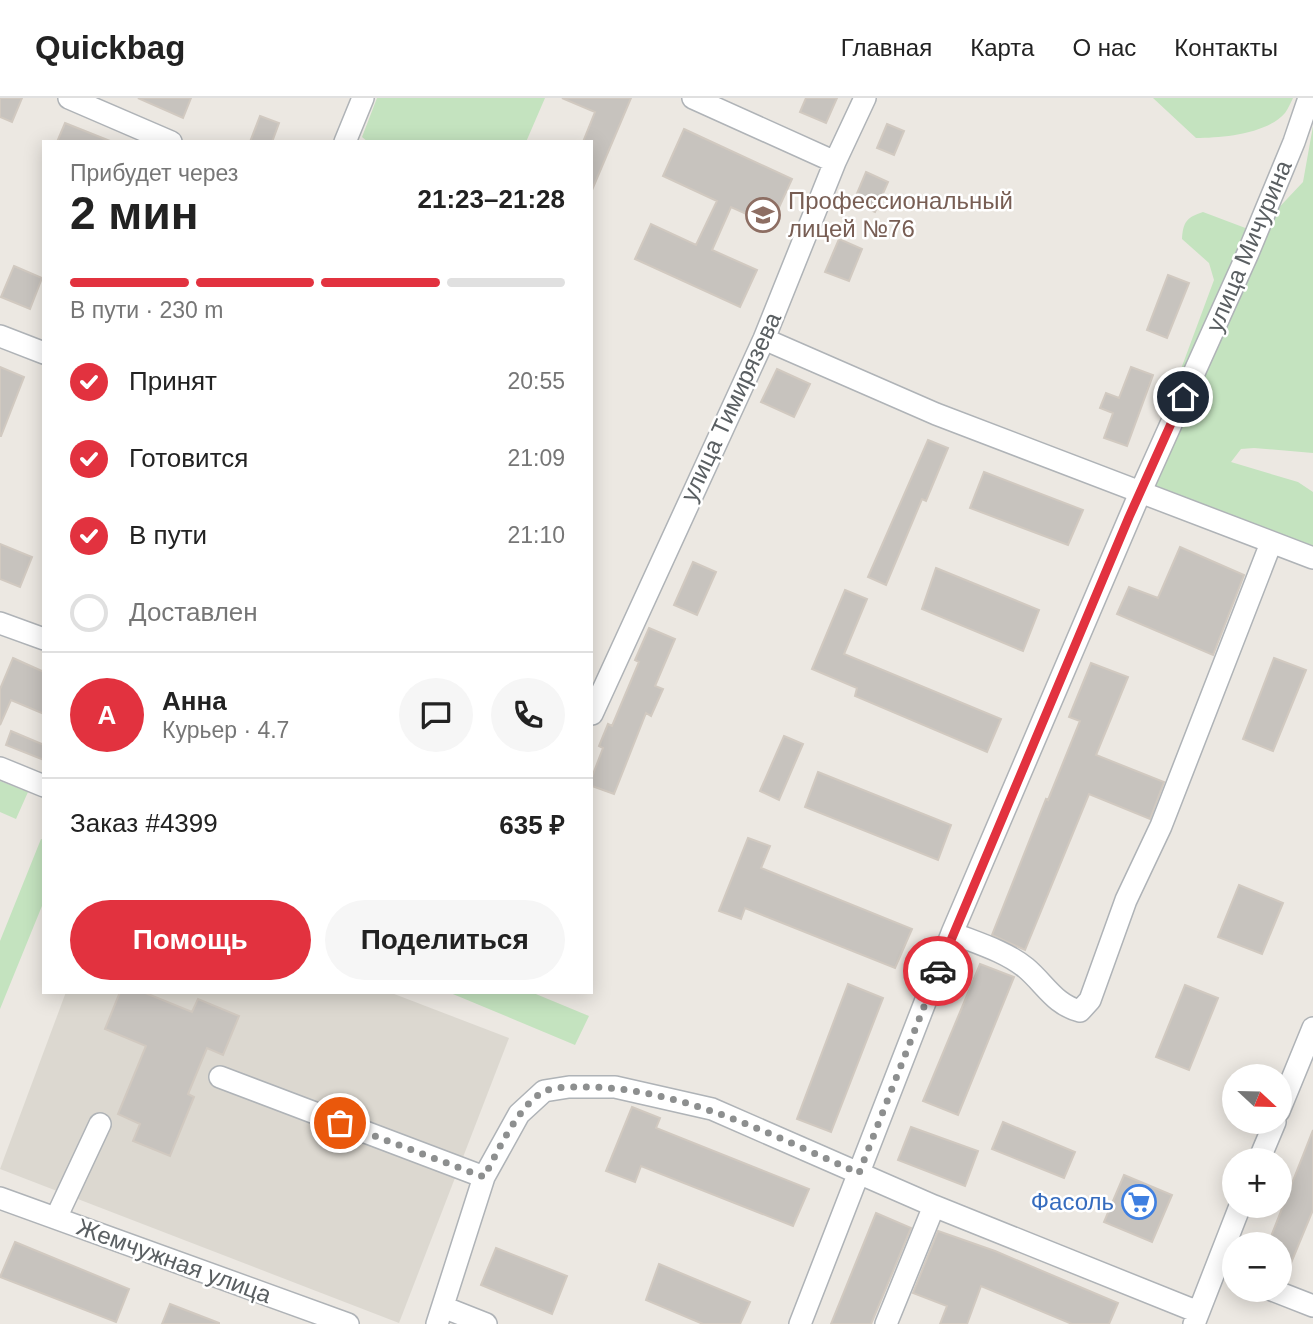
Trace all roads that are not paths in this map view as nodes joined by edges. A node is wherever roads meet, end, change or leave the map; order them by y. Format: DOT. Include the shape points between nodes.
graph roads {
  1 [pos="69,98"];
  2 [pos="363,98"];
  3 [pos="693,98"];
  4 [pos="865,98"];
  5 [pos="1309,98"];
  6 [pos="165,140"];
  7 [pos="346,140"];
  8 [pos="835,162"];
  9 [pos="0,336"];
  10 [pos="764,339"];
  11 [pos="42,352"];
  12 [pos="1140,493"];
  13 [pos="1271,543"];
  14 [pos="1313,558"];
  15 [pos="0,623"];
  16 [pos="42,638"];
  17 [pos="593,712"];
  18 [pos="0,768"];
  19 [pos="42,785"];
  20 [pos="952,933"];
  21 [pos="1313,1028"];
  22 [pos="220,1077"];
  23 [pos="1292,1079"];
  24 [pos="100,1124"];
  25 [pos="859,1173"];
  26 [pos="484,1177"];
  27 [pos="0,1198"];
  28 [pos="934,1206"];
  29 [pos="56,1218"];
  30 [pos="1222,1276"];
  31 [pos="1292,1298"];
  32 [pos="1313,1306"];
  33 [pos="440,1315"];
  34 [pos="1196,1318"];
  35 [pos="348,1324"];
  36 [pos="486,1324"];
  37 [pos="800,1324"];
  38 [pos="886,1324"];
  1 -- 6 [label="street"];
  2 -- 7 [label="street"];
  3 -- 8 [label="street"];
  4 -- 8 [label="street, улица Тимирязева"];
  5 -- 12 [label="street, улица Мичурина" via="1253,241"];
  8 -- 10 [label="street, улица Тимирязева"];
  9 -- 11 [label="street"];
  10 -- 12 [label="street" via="936,414"];
  10 -- 17 [label="street, улица Тимирязева"];
  12 -- 13 [label="street"];
  12 -- 20 [label="street, улица Мичурина"];
  13 -- 14 [label="street"];
  13 -- 20 [label="street" via="1090,1000 1080,1011 1065,1007 1025,967 997,950"];
  15 -- 16 [label="street"];
  18 -- 19 [label="street"];
  20 -- 25 [label="street, улица Мичурина"];
  21 -- 23 [label="street"];
  22 -- 26 [label="street"];
  24 -- 29 [label="street"];
  25 -- 26 [label="street" via="712,1110 615,1087 569,1087 544,1091 519,1114"];
  25 -- 28 [label="street"];
  25 -- 37 [label="street, улица Мичурина"];
  26 -- 33 [label="street"];
  27 -- 29 [label="street, Жемчужная улица"];
  28 -- 34 [label="street"];
  28 -- 38 [label="street"];
  29 -- 35 [label="street, Жемчужная улица"];
  30 -- 34 [label="street"];
  31 -- 32 [label="street"];
  33 -- 36 [label="street"];
}
